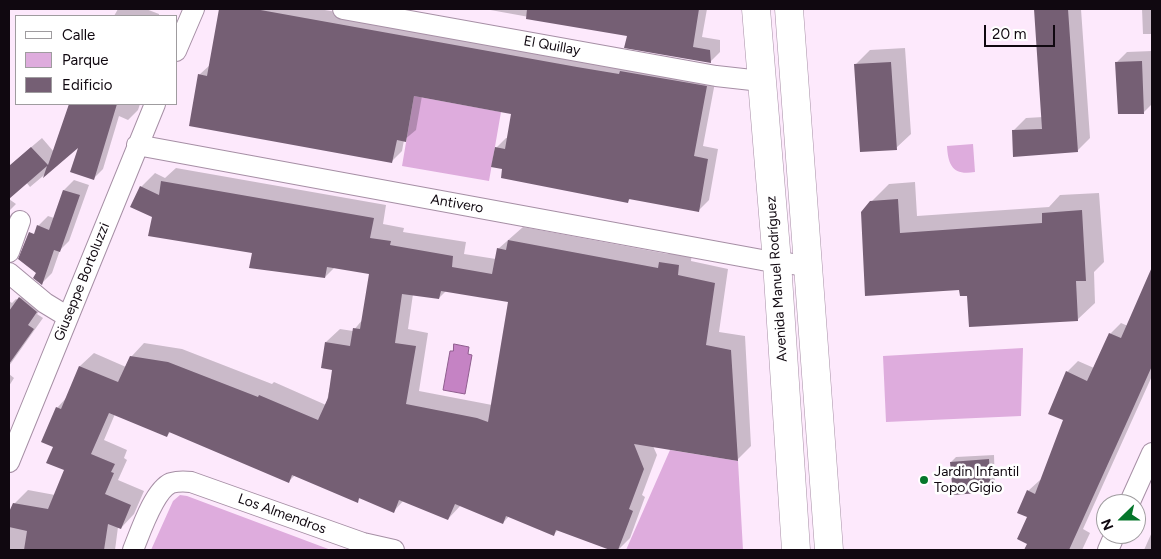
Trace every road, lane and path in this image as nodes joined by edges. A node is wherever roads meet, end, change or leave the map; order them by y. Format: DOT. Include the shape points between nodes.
graph roads {
  1 [pos="194,9"];
  2 [pos="343,9"];
  3 [pos="756,9"];
  4 [pos="789,9"];
  5 [pos="178,46"];
  6 [pos="792,50"];
  7 [pos="760,53"];
  8 [pos="761,81"];
  9 [pos="155,105"];
  10 [pos="137,145"];
  11 [pos="20,221"];
  12 [pos="9,252"];
  13 [pos="777,262"];
  14 [pos="808,266"];
  15 [pos="9,273"];
  16 [pos="68,317"];
  17 [pos="816,382"];
  18 [pos="784,385"];
  19 [pos="1152,453"];
  20 [pos="9,462"];
  21 [pos="1134,494"];
  22 [pos="133,550"];
  23 [pos="394,550"];
  24 [pos="796,550"];
  25 [pos="829,550"];
  1 -- 5 [label="street"];
  2 -- 8 [label="street, El Quillay" via="716,76"];
  3 -- 7 [label="main road, Avenida Manuel Rodríguez"];
  4 -- 6 [label="main road"];
  6 -- 7 [label="main road"];
  6 -- 14 [label="main road"];
  7 -- 8 [label="main road, Avenida Manuel Rodríguez"];
  8 -- 13 [label="main road, Avenida Manuel Rodríguez"];
  9 -- 10 [label="street, Giuseppe Bortoluzzi"];
  10 -- 13 [label="street, Antivero"];
  10 -- 16 [label="street, Giuseppe Bortoluzzi"];
  11 -- 12 [label="street"];
  13 -- 14 [label="street, Antivero"];
  13 -- 18 [label="main road, Avenida Manuel Rodríguez"];
  14 -- 17 [label="main road"];
  15 -- 16 [label="street" via="45,303"];
  16 -- 20 [label="street, Giuseppe Bortoluzzi"];
  17 -- 18 [label="main road"];
  17 -- 25 [label="main road"];
  18 -- 24 [label="main road, Avenida Manuel Rodríguez"];
  19 -- 21 [label="street"];
  22 -- 23 [label="street, Los Almendros" via="154,502 169,484 191,482 363,543"];
}
